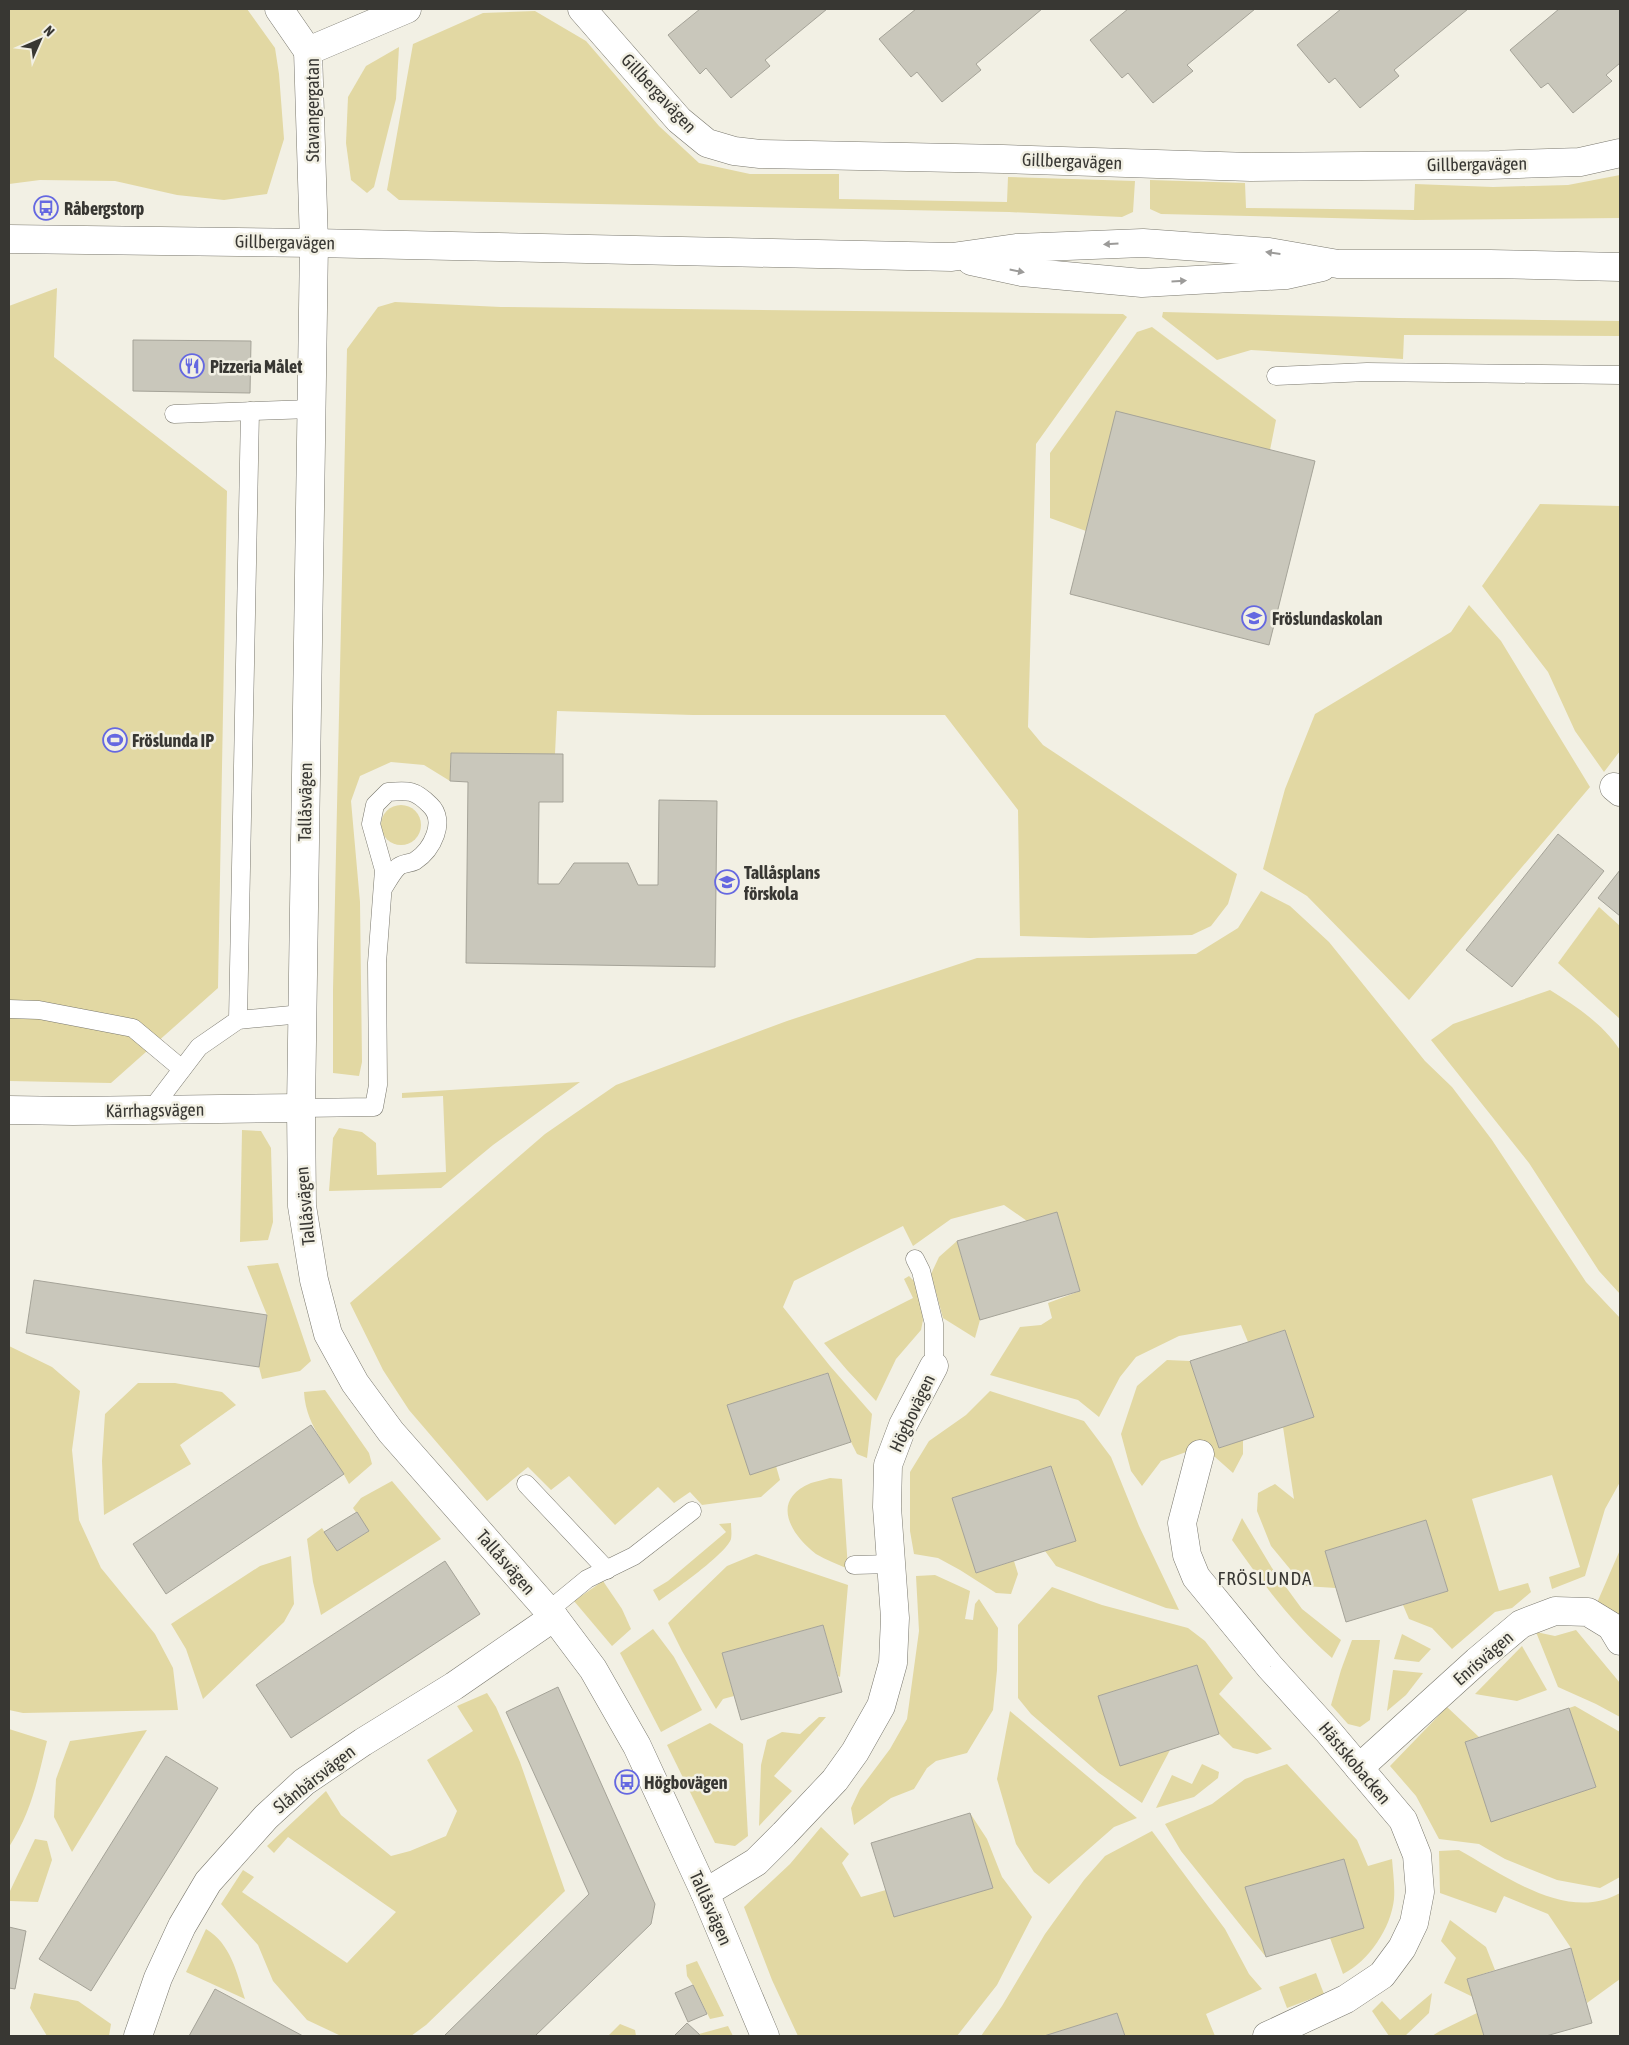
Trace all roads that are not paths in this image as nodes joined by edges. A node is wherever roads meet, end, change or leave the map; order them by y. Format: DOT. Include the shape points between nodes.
graph roads {
  1 [pos="279,9"];
  2 [pos="407,9"];
  3 [pos="582,9"];
  4 [pos="308,51"];
  5 [pos="1620,153"];
  6 [pos="9,239"];
  7 [pos="314,243"];
  8 [pos="952,257"];
  9 [pos="1338,264"];
  10 [pos="1620,267"];
  11 [pos="1620,375"];
  12 [pos="1276,376"];
  13 [pos="311,409"];
  14 [pos="250,411"];
  15 [pos="174,414"];
  16 [pos="384,887"];
  17 [pos="9,1010"];
  18 [pos="302,1014"];
  19 [pos="238,1020"];
  20 [pos="182,1069"];
  21 [pos="301,1108"];
  22 [pos="9,1110"];
  23 [pos="151,1110"];
  24 [pos="915,1259"];
  25 [pos="934,1366"];
  26 [pos="1200,1454"];
  27 [pos="526,1484"];
  28 [pos="692,1511"];
  29 [pos="891,1564"];
  30 [pos="854,1565"];
  31 [pos="607,1570"];
  32 [pos="551,1614"];
  33 [pos="1620,1640"];
  34 [pos="1360,1768"];
  35 [pos="705,1893"];
  36 [pos="138,2036"];
  37 [pos="765,2036"];
  38 [pos="1267,2036"];
  1 -- 4 [label="street"];
  2 -- 4 [label="street, Stavangergatan"];
  3 -- 5 [label="street, Gillbergavägen" via="680,120 707,143 734,151 1251,166 1580,162"];
  4 -- 7 [label="street, Stavangergatan"];
  6 -- 7 [label="street, Gillbergavägen"];
  7 -- 8 [label="street, Gillbergavägen"];
  7 -- 13 [label="street, Tallåsvägen"];
  9 -- 8 [label="street, Gillbergavägen, one-way" via="1269,252 1143,243 1016,248"];
  8 -- 9 [label="street, Gillbergavägen, one-way" via="1022,272 1142,283 1286,275"];
  9 -- 10 [label="street, Gillbergavägen"];
  11 -- 12 [label="lane" via="1367,372"];
  13 -- 14 [label="lane"];
  13 -- 18 [label="street, Tallåsvägen"];
  14 -- 15 [label="lane"];
  14 -- 19 [label="lane"];
  16 -- 16 [label="lane" via="398,866 414,861 424,853 433,841 439,822 433,807 408,790 388,792 375,805 371,824 382,860"];
  16 -- 21 [label="lane" via="377,964 378,1085 374,1107"];
  17 -- 20 [label="lane" via="39,1010 133,1028"];
  18 -- 19 [label="lane"];
  18 -- 21 [label="street, Tallåsvägen"];
  19 -- 20 [label="lane" via="199,1047"];
  20 -- 23 [label="lane"];
  21 -- 23 [label="street, Kärrhagsvägen"];
  21 -- 32 [label="street, Tallåsvägen" via="302,1206 314,1280 328,1334 355,1383 391,1432"];
  22 -- 23 [label="street, Kärrhagsvägen"];
  24 -- 25 [label="lane" via="934,1324"];
  25 -- 29 [label="street, Högbovägen" via="903,1425 888,1465"];
  26 -- 34 [label="street, Hästskobacken" via="1182,1523 1187,1555 1196,1577"];
  27 -- 31 [label="lane"];
  28 -- 31 [label="lane" via="634,1556"];
  29 -- 30 [label="lane"];
  29 -- 35 [label="street, Högbovägen" via="895,1618 893,1663 881,1706 855,1752 835,1780 756,1862"];
  31 -- 32 [label="lane" via="587,1579"];
  32 -- 35 [label="street, Tallåsvägen" via="593,1670 637,1746"];
  32 -- 36 [label="street, Slånbärsvägen" via="454,1686 304,1782 266,1817 208,1882 182,1926 158,1978"];
  33 -- 34 [label="street, Enrisvägen" via="1611,1626 1588,1612 1555,1611 1521,1624"];
  34 -- 38 [label="street, Hästskobacken" via="1403,1820 1417,1856 1420,1892 1414,1924 1402,1948 1382,1975 1346,1999"];
  35 -- 37 [label="street, Tallåsvägen"];
}
